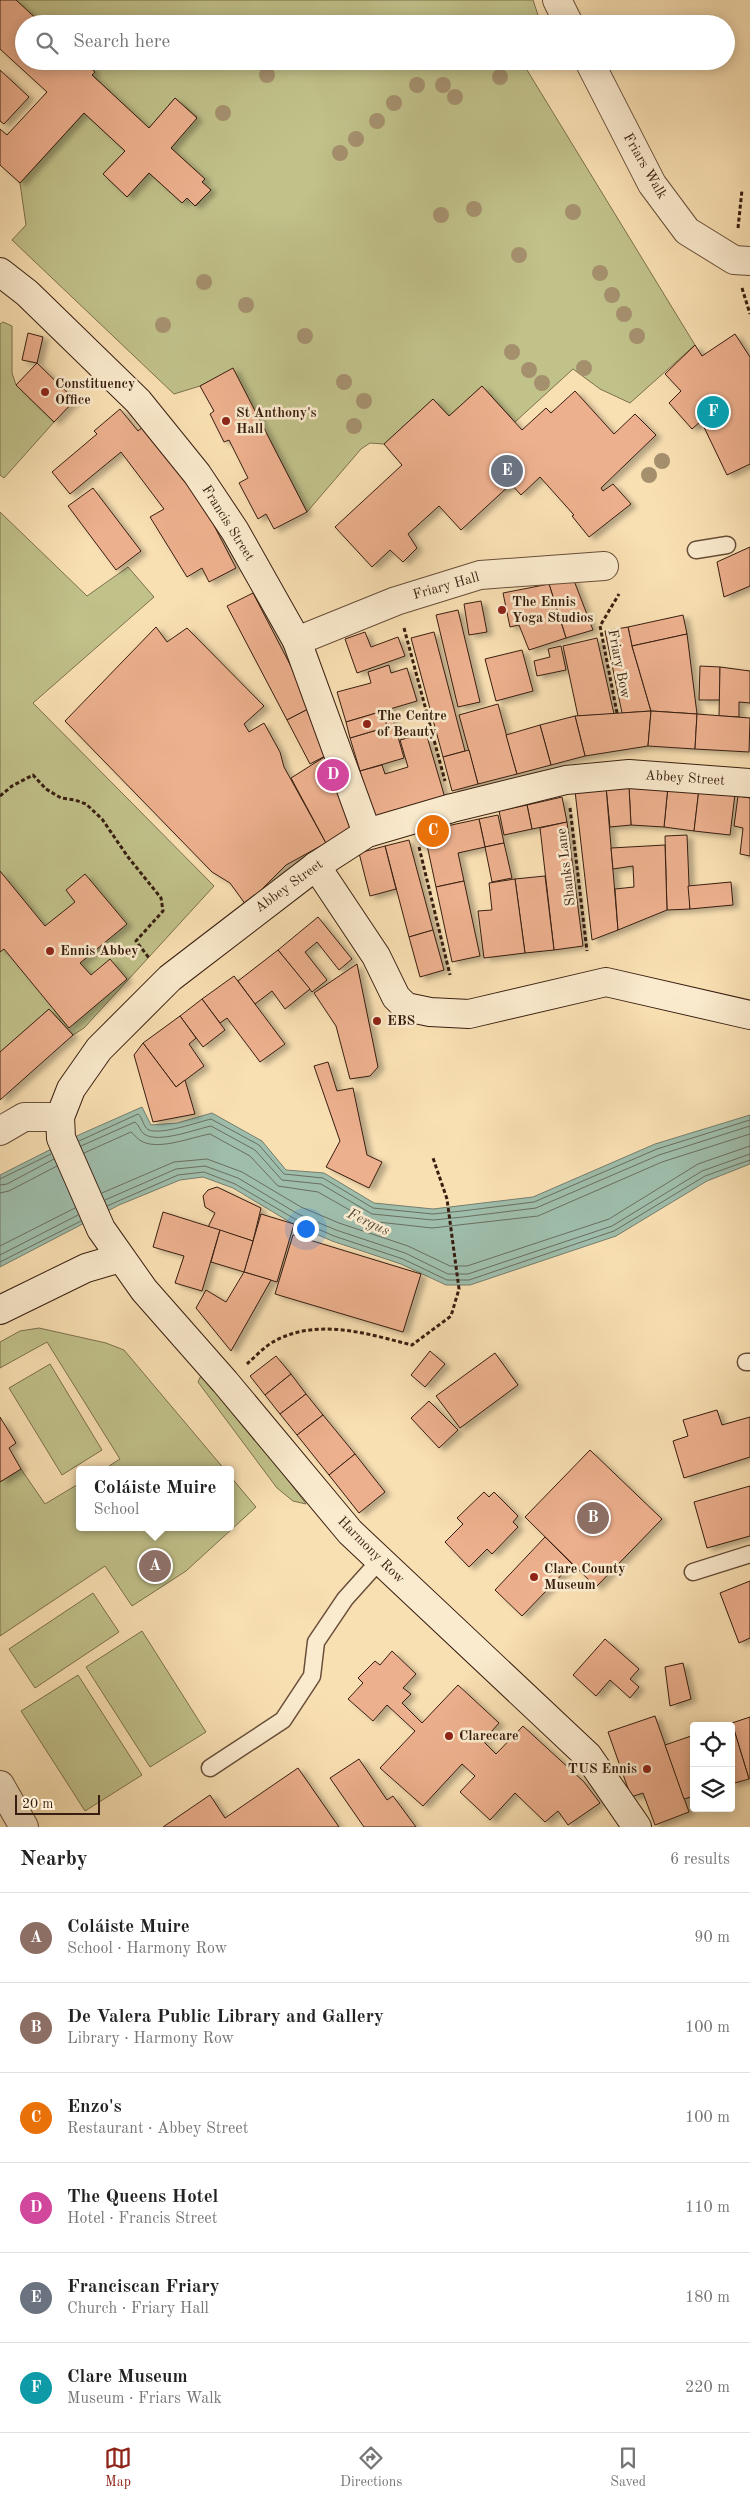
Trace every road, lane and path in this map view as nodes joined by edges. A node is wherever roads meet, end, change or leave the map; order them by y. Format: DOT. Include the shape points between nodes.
graph roads {
  1 [pos="557,0"];
  2 [pos="564,15"];
  3 [pos="594,70"];
  4 [pos="742,190"];
  5 [pos="742,260"];
  6 [pos="0,272"];
  7 [pos="727,545"];
  8 [pos="696,550"];
  9 [pos="604,566"];
  10 [pos="619,594"];
  11 [pos="396,601"];
  12 [pos="297,641"];
  13 [pos="617,713"];
  14 [pos="566,780"];
  15 [pos="750,783"];
  16 [pos="0,796"];
  17 [pos="452,808"];
  18 [pos="413,820"];
  19 [pos="367,833"];
  20 [pos="316,866"];
  21 [pos="587,951"];
  22 [pos="450,975"];
  23 [pos="170,978"];
  24 [pos="750,1014"];
  25 [pos="60,1127"];
  26 [pos="0,1131"];
  27 [pos="433,1158"];
  28 [pos="120,1258"];
  29 [pos="0,1310"];
  30 [pos="225,1382"];
  31 [pos="750,1554"];
  32 [pos="380,1560"];
  33 [pos="693,1572"];
  34 [pos="210,1768"];
  35 [pos="0,1785"];
  36 [pos="24,1827"];
  37 [pos="637,1827"];
  1 -- 2 [label="street"];
  3 -- 5 [label="street, Friars Walk" via="652,184 687,231"];
  4 -- 5 [label="path"];
  6 -- 12 [label="street, Francis Street" via="27,293 138,401 197,474 235,531"];
  7 -- 8 [label="lane"];
  9 -- 11 [label="street, Friary Hall" via="480,574"];
  10 -- 13 [label="path, Friary Bow" via="600,626"];
  11 -- 12 [label="street, Friary Hall"];
  11 -- 17 [label="path"];
  12 -- 19 [label="street, Francis Street"];
  14 -- 15 [label="street, Abbey Street" via="629,774"];
  14 -- 17 [label="street, Abbey Street"];
  14 -- 21 [label="path, Shanks Lane"];
  16 -- 23 [label="path" via="33,775 46,790 61,798 86,804 102,819 161,898 163,911 136,941"];
  17 -- 18 [label="street, Abbey Street"];
  18 -- 19 [label="street, Abbey Street"];
  18 -- 22 [label="path"];
  19 -- 20 [label="street, Abbey Street"];
  20 -- 23 [label="street, Abbey Street"];
  20 -- 24 [label="street" via="376,956 396,997 406,1007 469,1014 606,982"];
  23 -- 25 [label="street, Abbey Street" via="99,1049 71,1089"];
  25 -- 26 [label="street" via="24,1117"];
  25 -- 28 [label="street" via="98,1222"];
  27 -- 30 [label="path" via="447,1199 459,1289 451,1316 412,1345 349,1329 305,1330 273,1342"];
  28 -- 29 [label="street" via="86,1268"];
  28 -- 30 [label="street, Harmony Row"];
  30 -- 32 [label="street, Harmony Row" via="350,1532"];
  31 -- 33 [label="lane"];
  32 -- 34 [label="lane" via="345,1599 316,1642 312,1676 283,1720"];
  32 -- 37 [label="street, Harmony Row" via="588,1756"];
  35 -- 36 [label="street"];
}
